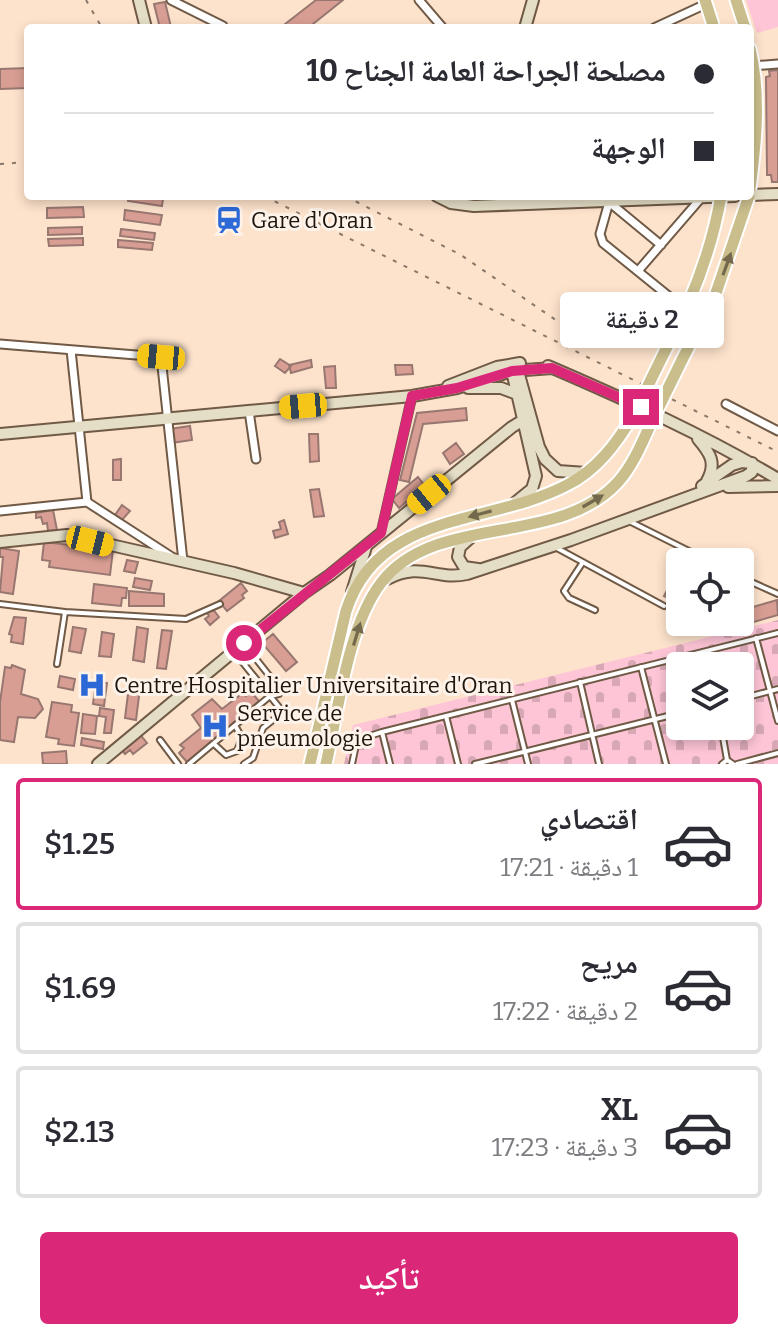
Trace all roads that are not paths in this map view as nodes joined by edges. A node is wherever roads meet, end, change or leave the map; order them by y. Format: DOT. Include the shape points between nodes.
graph roads {
  1 [pos="139,0"];
  2 [pos="171,0"];
  3 [pos="419,0"];
  4 [pos="533,0"];
  5 [pos="736,0"];
  6 [pos="705,2"];
  7 [pos="145,24"];
  8 [pos="219,24"];
  9 [pos="440,24"];
  10 [pos="526,24"];
  11 [pos="662,24"];
  12 [pos="713,24"];
  13 [pos="744,24"];
  14 [pos="778,64"];
  15 [pos="754,66"];
  16 [pos="754,96"];
  17 [pos="754,147"];
  18 [pos="778,194"];
  19 [pos="754,196"];
  20 [pos="445,200"];
  21 [pos="646,200"];
  22 [pos="699,200"];
  23 [pos="720,200"];
  24 [pos="748,200"];
  25 [pos="476,201"];
  26 [pos="609,202"];
  27 [pos="661,245"];
  28 [pos="638,271"];
  29 [pos="687,311"];
  30 [pos="0,344"];
  31 [pos="71,350"];
  32 [pos="514,368"];
  33 [pos="463,387"];
  34 [pos="443,389"];
  35 [pos="517,394"];
  36 [pos="412,396"];
  37 [pos="726,404"];
  38 [pos="249,411"];
  39 [pos="525,415"];
  40 [pos="167,418"];
  41 [pos="78,427"];
  42 [pos="688,430"];
  43 [pos="778,431"];
  44 [pos="0,434"];
  45 [pos="256,459"];
  46 [pos="752,463"];
  47 [pos="586,473"];
  48 [pos="778,479"];
  49 [pos="702,486"];
  50 [pos="778,486"];
  51 [pos="691,495"];
  52 [pos="87,502"];
  53 [pos="509,506"];
  54 [pos="0,511"];
  55 [pos="626,520"];
  56 [pos="381,533"];
  57 [pos="470,538"];
  58 [pos="0,542"];
  59 [pos="367,545"];
  60 [pos="553,546"];
  61 [pos="683,548"];
  62 [pos="178,559"];
  63 [pos="583,562"];
  64 [pos="480,569"];
  65 [pos="330,575"];
  66 [pos="382,582"];
  67 [pos="754,583"];
  68 [pos="279,587"];
  69 [pos="304,593"];
  70 [pos="778,594"];
  71 [pos="351,598"];
  72 [pos="0,604"];
  73 [pos="220,604"];
  74 [pos="290,604"];
  75 [pos="664,606"];
  76 [pos="595,610"];
  77 [pos="65,612"];
  78 [pos="778,633"];
  79 [pos="756,638"];
  80 [pos="244,643"];
  81 [pos="234,651"];
  82 [pos="57,664"];
  83 [pos="641,667"];
  84 [pos="580,682"];
  85 [pos="778,689"];
  86 [pos="770,691"];
  87 [pos="754,695"];
  88 [pos="270,696"];
  89 [pos="511,700"];
  90 [pos="446,716"];
  91 [pos="666,717"];
  92 [pos="654,720"];
  93 [pos="778,721"];
  94 [pos="236,727"];
  95 [pos="382,732"];
  96 [pos="592,735"];
  97 [pos="160,740"];
  98 [pos="723,740"];
  99 [pos="214,744"];
  100 [pos="525,752"];
  101 [pos="778,753"];
  102 [pos="727,760"];
  103 [pos="98,764"];
  104 [pos="178,764"];
  105 [pos="189,764"];
  106 [pos="244,764"];
  107 [pos="310,764"];
  108 [pos="326,764"];
  109 [pos="352,764"];
  110 [pos="390,764"];
  111 [pos="458,764"];
  112 [pos="475,764"];
  113 [pos="528,764"];
  114 [pos="599,764"];
  115 [pos="666,764"];
  116 [pos="722,764"];
  117 [pos="735,764"];
  1 -- 7 [label="street"];
  2 -- 8 [label="street"];
  3 -- 9 [label="street"];
  4 -- 10 [label="street"];
  5 -- 13 [label="main road"];
  6 -- 11 [label="street"];
  6 -- 12 [label="main road"];
  14 -- 15 [label="street"];
  16 -- 17 [label="main road"];
  18 -- 19 [label="street"];
  20 -- 25 [label="street"];
  21 -- 26 [label="street"];
  22 -- 27 [label="street"];
  23 -- 29 [label="main road" via="705,266"];
  57 -- 24 [label="main road, one-way, bridge" via="557,517 613,487 628,468 716,293"];
  25 -- 26 [label="street"];
  26 -- 27 [label="street"];
  26 -- 28 [label="street" via="600,234 603,243"];
  27 -- 28 [label="street"];
  28 -- 29 [label="street"];
  29 -- 47 [label="main road, bridge" via="634,414"];
  30 -- 31 [label="street"];
  31 -- 40 [label="street" via="161,357"];
  31 -- 41 [label="street"];
  32 -- 33 [label="street"];
  32 -- 34 [label="street"];
  32 -- 35 [label="street"];
  32 -- 39 [label="street"];
  32 -- 42 [label="street" via="552,368"];
  33 -- 34 [label="street"];
  33 -- 35 [label="street"];
  34 -- 36 [label="street"];
  35 -- 39 [label="street"];
  36 -- 38 [label="street"];
  36 -- 56 [label="street"];
  37 -- 43 [label="street"];
  38 -- 40 [label="street"];
  38 -- 45 [label="street"];
  39 -- 47 [label="street" via="553,467"];
  39 -- 53 [label="street" via="535,484"];
  39 -- 56 [label="street"];
  40 -- 41 [label="street"];
  40 -- 62 [label="street"];
  41 -- 44 [label="street"];
  41 -- 52 [label="street"];
  42 -- 46 [label="street"];
  42 -- 49 [label="street" via="713,460"];
  46 -- 48 [label="street"];
  46 -- 49 [label="street" via="732,465"];
  46 -- 51 [label="street" via="746,476"];
  47 -- 53 [label="main road"];
  49 -- 51 [label="street"];
  50 -- 51 [label="street" via="740,485"];
  51 -- 55 [label="street"];
  52 -- 54 [label="street"];
  52 -- 62 [label="street"];
  53 -- 71 [label="main road, one-way" via="398,543 367,570"];
  55 -- 60 [label="street"];
  55 -- 61 [label="lane"];
  56 -- 59 [label="street"];
  57 -- 64 [label="street" via="458,557 464,567"];
  57 -- 66 [label="main road" via="411,556"];
  58 -- 62 [label="street" via="67,535"];
  59 -- 65 [label="street"];
  59 -- 71 [label="street"];
  60 -- 63 [label="lane"];
  60 -- 64 [label="street"];
  62 -- 68 [label="street"];
  63 -- 75 [label="lane"];
  63 -- 76 [label="lane" via="564,591"];
  64 -- 66 [label="street" via="459,576 409,571"];
  65 -- 69 [label="street"];
  65 -- 71 [label="street" via="346,579"];
  108 -- 66 [label="main road, one-way" via="355,640"];
  67 -- 70 [label="lane"];
  68 -- 69 [label="street"];
  68 -- 74 [label="street"];
  69 -- 74 [label="street"];
  71 -- 107 [label="main road"];
  72 -- 77 [label="lane"];
  73 -- 77 [label="lane" via="186,619"];
  74 -- 80 [label="street"];
  77 -- 82 [label="lane"];
  78 -- 79 [label="lane"];
  79 -- 83 [label="lane"];
  79 -- 86 [label="lane"];
  80 -- 81 [label="street"];
  80 -- 88 [label="lane" via="281,691"];
  81 -- 88 [label="lane"];
  81 -- 103 [label="street"];
  83 -- 84 [label="lane"];
  83 -- 92 [label="lane"];
  84 -- 89 [label="lane"];
  84 -- 96 [label="lane"];
  85 -- 86 [label="lane"];
  86 -- 87 [label="lane"];
  86 -- 93 [label="lane"];
  88 -- 94 [label="lane"];
  88 -- 106 [label="lane" via="283,712 263,728 253,758"];
  89 -- 90 [label="lane"];
  89 -- 100 [label="lane"];
  90 -- 95 [label="lane"];
  90 -- 111 [label="lane"];
  91 -- 92 [label="lane"];
  92 -- 96 [label="lane"];
  92 -- 115 [label="lane"];
  94 -- 99 [label="lane"];
  94 -- 99 [label="lane" via="242,738 237,751 226,755"];
  95 -- 109 [label="lane" via="357,740"];
  95 -- 110 [label="lane"];
  96 -- 100 [label="lane"];
  96 -- 114 [label="lane"];
  97 -- 104 [label="lane"];
  98 -- 102 [label="lane"];
  99 -- 105 [label="lane"];
  100 -- 112 [label="lane"];
  100 -- 113 [label="lane"];
  101 -- 117 [label="lane"];
  102 -- 116 [label="lane"];
  102 -- 117 [label="lane"];
}
